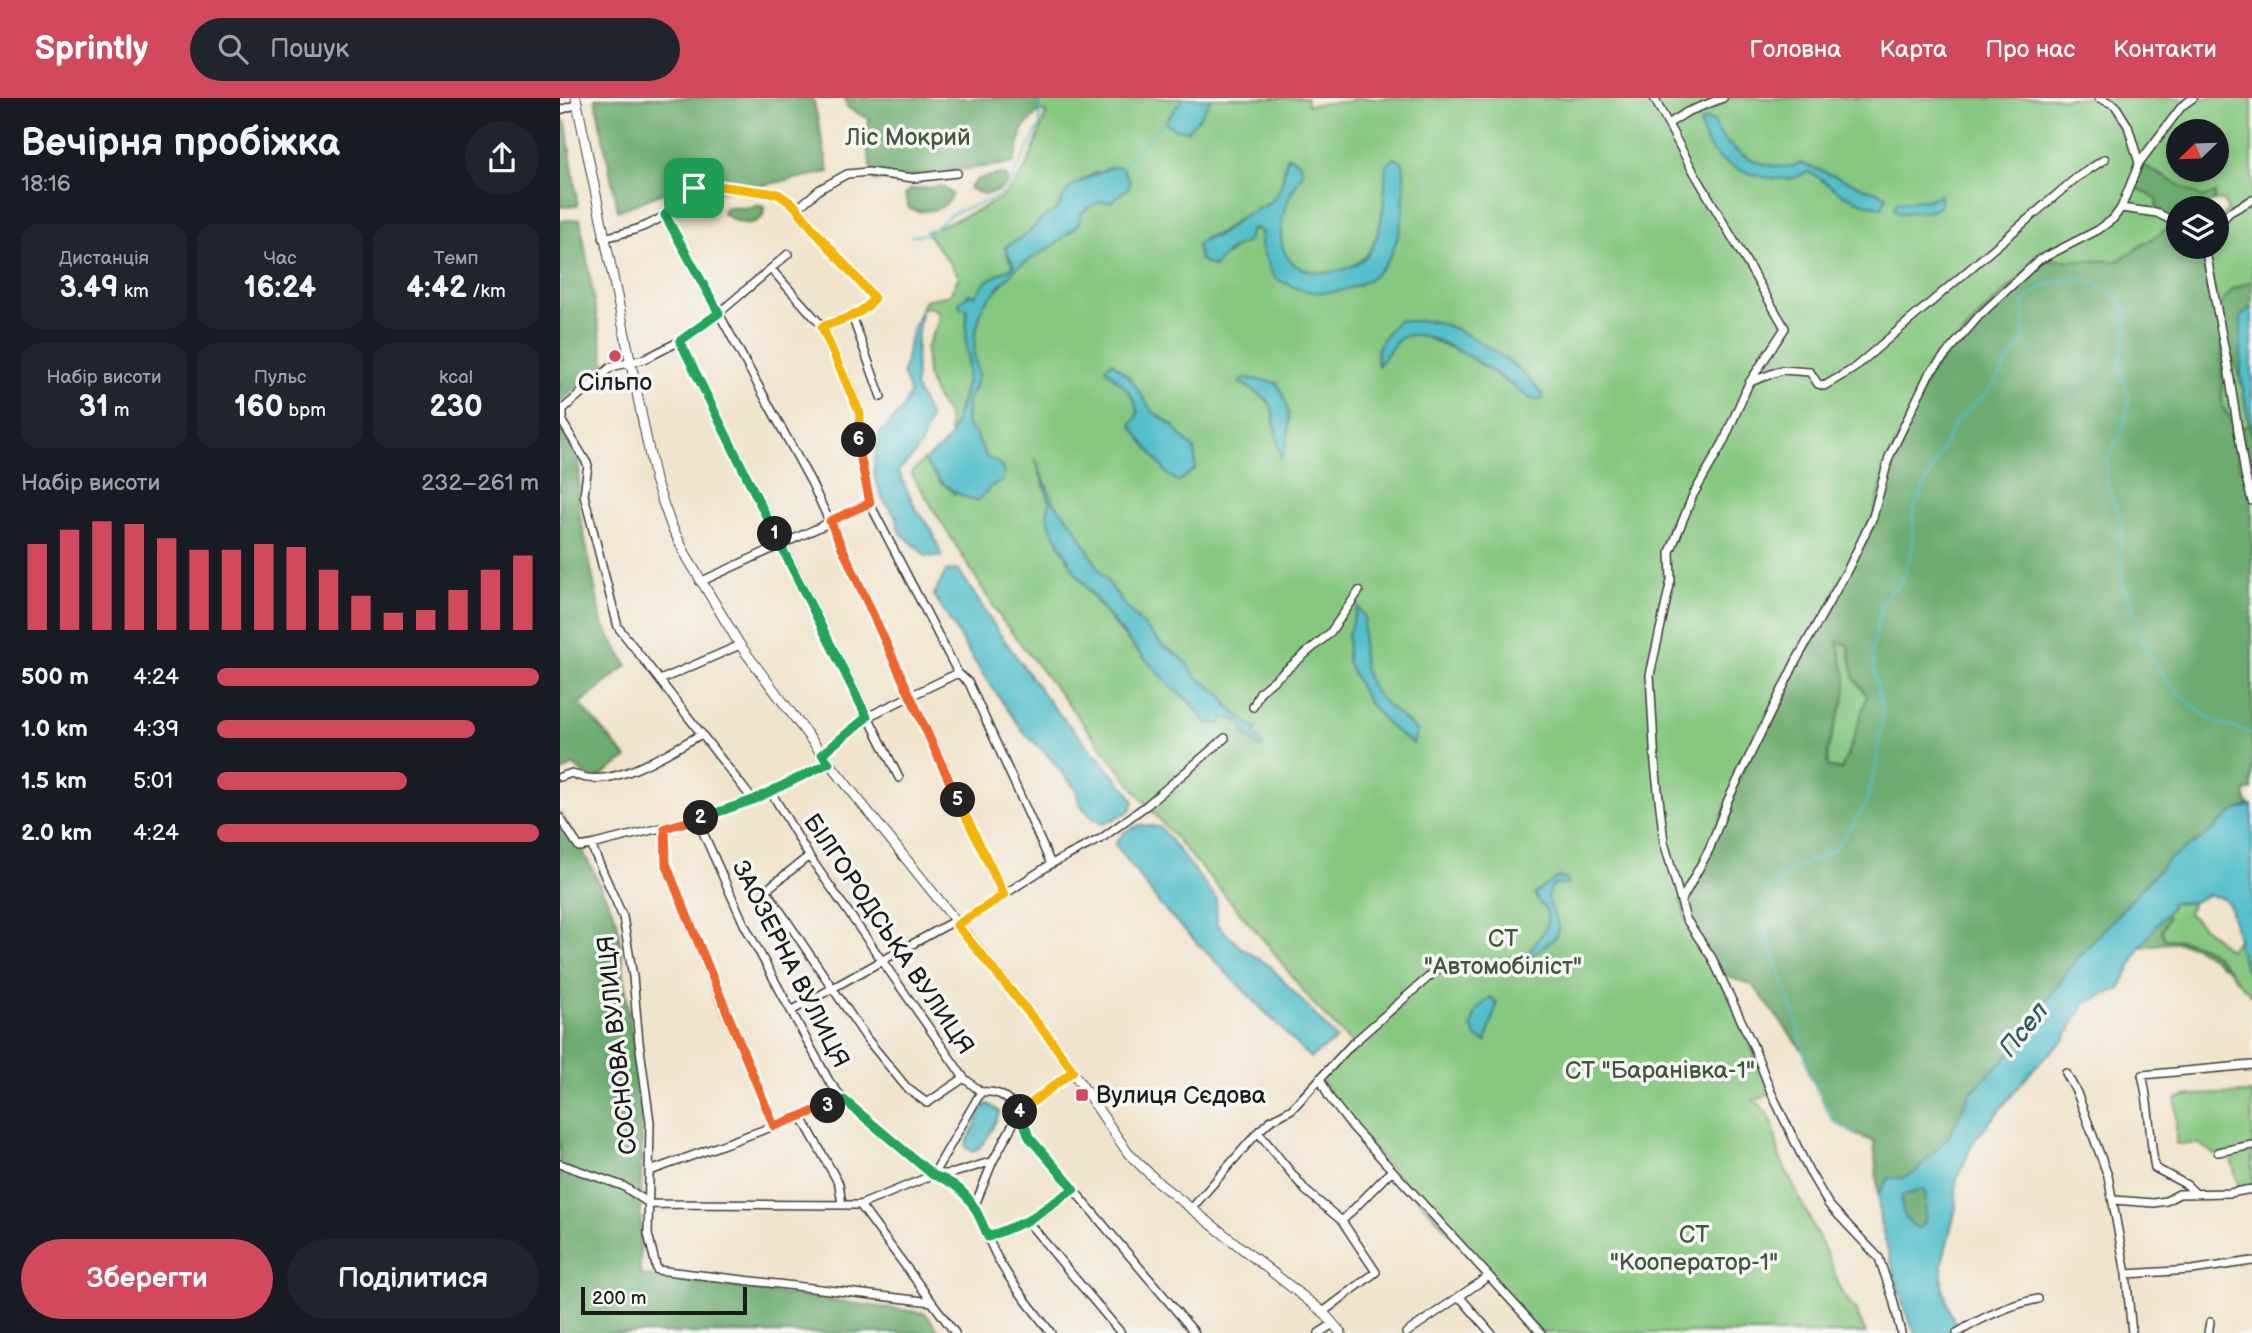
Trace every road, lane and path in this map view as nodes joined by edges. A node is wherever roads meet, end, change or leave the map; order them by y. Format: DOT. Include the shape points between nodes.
graph roads {
  1 [pos="1654,98"];
  2 [pos="1723,98"];
  3 [pos="2099,98"];
  4 [pos="2193,98"];
  5 [pos="577,101"];
  6 [pos="560,110"];
  7 [pos="1668,124"];
  8 [pos="2105,159"];
  9 [pos="2139,163"];
  10 [pos="957,173"];
  11 [pos="2252,200"];
  12 [pos="798,208"];
  13 [pos="2120,208"];
  14 [pos="2229,213"];
  15 [pos="665,215"];
  16 [pos="2166,217"];
  17 [pos="603,238"];
  18 [pos="788,254"];
  19 [pos="2208,259"];
  20 [pos="772,270"];
  21 [pos="719,313"];
  22 [pos="852,316"];
  23 [pos="822,327"];
  24 [pos="680,341"];
  25 [pos="630,363"];
  26 [pos="1749,383"];
  27 [pos="881,397"];
  28 [pos="2252,501"];
  29 [pos="870,503"];
  30 [pos="830,521"];
  31 [pos="780,543"];
  32 [pos="700,582"];
  33 [pos="1359,591"];
  34 [pos="740,645"];
  35 [pos="958,673"];
  36 [pos="660,680"];
  37 [pos="911,696"];
  38 [pos="1253,707"];
  39 [pos="867,717"];
  40 [pos="702,734"];
  41 [pos="1225,738"];
  42 [pos="822,754"];
  43 [pos="829,763"];
  44 [pos="560,777"];
  45 [pos="899,778"];
  46 [pos="771,792"];
  47 [pos="753,800"];
  48 [pos="560,818"];
  49 [pos="697,819"];
  50 [pos="665,828"];
  51 [pos="591,845"];
  52 [pos="809,856"];
  53 [pos="1051,864"];
  54 [pos="1004,895"];
  55 [pos="1681,901"];
  56 [pos="956,923"];
  57 [pos="883,959"];
  58 [pos="1439,968"];
  59 [pos="832,988"];
  60 [pos="793,1010"];
  61 [pos="2252,1065"];
  62 [pos="1073,1071"];
  63 [pos="2066,1073"];
  64 [pos="964,1077"];
  65 [pos="1320,1078"];
  66 [pos="981,1092"];
  67 [pos="844,1100"];
  68 [pos="1019,1113"];
  69 [pos="801,1116"];
  70 [pos="774,1126"];
  71 [pos="1258,1132"];
  72 [pos="2252,1145"];
  73 [pos="2218,1152"];
  74 [pos="993,1161"];
  75 [pos="560,1164"];
  76 [pos="1392,1170"];
  77 [pos="650,1171"];
  78 [pos="933,1175"];
  79 [pos="1074,1189"];
  80 [pos="2252,1189"];
  81 [pos="2196,1194"];
  82 [pos="2113,1200"];
  83 [pos="650,1205"];
  84 [pos="842,1205"];
  85 [pos="860,1205"];
  86 [pos="975,1205"];
  87 [pos="1192,1208"];
  88 [pos="1027,1221"];
  89 [pos="1342,1221"];
  90 [pos="988,1237"];
  91 [pos="2252,1261"];
  92 [pos="2126,1274"];
  93 [pos="1489,1276"];
  94 [pos="1459,1296"];
  95 [pos="2038,1299"];
  96 [pos="932,1302"];
  97 [pos="1323,1312"];
  98 [pos="2210,1322"];
  99 [pos="1333,1324"];
  100 [pos="1410,1332"];
  101 [pos="955,1333"];
  102 [pos="1051,1333"];
  103 [pos="1121,1333"];
  104 [pos="1195,1333"];
  105 [pos="1319,1333"];
  106 [pos="1341,1333"];
  107 [pos="1491,1333"];
  108 [pos="1541,1333"];
  109 [pos="1901,1333"];
  110 [pos="1957,1333"];
  111 [pos="2132,1333"];
  112 [pos="2208,1333"];
  1 -- 7 [label="street"];
  2 -- 7 [label="street"];
  3 -- 9 [label="street" via="2115,104 2128,126"];
  4 -- 9 [label="street"];
  5 -- 6 [label="street"];
  5 -- 17 [label="main road"];
  7 -- 26 [label="street" via="1785,328"];
  8 -- 26 [label="street" via="2076,178 1853,369 1824,386 1810,372 1782,370"];
  9 -- 13 [label="street"];
  10 -- 12 [label="street" via="913,178 847,174"];
  11 -- 14 [label="street"];
  12 -- 15 [label="street" via="778,194 704,184"];
  12 -- 22 [label="street" via="874,298 870,306"];
  13 -- 16 [label="street"];
  13 -- 55 [label="street" via="2098,230 2039,260 1979,316 1929,374 1889,457 1873,517 1796,661"];
  15 -- 17 [label="street" via="635,231"];
  15 -- 21 [label="street"];
  17 -- 25 [label="main road"];
  18 -- 20 [label="street"];
  19 -- 28 [label="street"];
  20 -- 21 [label="street"];
  20 -- 23 [label="street"];
  21 -- 24 [label="street"];
  21 -- 30 [label="street"];
  22 -- 23 [label="street"];
  22 -- 27 [label="street"];
  23 -- 29 [label="street" via="860,414 859,450"];
  24 -- 25 [label="street"];
  24 -- 31 [label="street"];
  25 -- 32 [label="main road" via="655,480 671,525"];
  25 -- 36 [label="street" via="611,368 563,409 563,424 588,465 584,495 618,627"];
  26 -- 55 [label="street" via="1670,552 1671,580 1650,675 1664,842"];
  29 -- 30 [label="street"];
  29 -- 35 [label="street"];
  30 -- 31 [label="street"];
  30 -- 37 [label="street"];
  31 -- 32 [label="street"];
  31 -- 39 [label="street"];
  32 -- 34 [label="main road"];
  33 -- 38 [label="street" via="1330,634 1259,692"];
  34 -- 36 [label="street"];
  34 -- 42 [label="main road"];
  35 -- 37 [label="street"];
  35 -- 53 [label="street" via="969,683"];
  36 -- 40 [label="street"];
  37 -- 39 [label="street"];
  37 -- 54 [label="street"];
  39 -- 42 [label="street"];
  39 -- 45 [label="street"];
  40 -- 44 [label="street" via="614,776 584,779 572,773"];
  40 -- 47 [label="street"];
  41 -- 53 [label="street" via="1102,838"];
  42 -- 43 [label="main road"];
  43 -- 46 [label="street"];
  43 -- 56 [label="main road"];
  46 -- 47 [label="street"];
  46 -- 52 [label="street, БІЛГОРОДСЬКА ВУЛИЦЯ"];
  47 -- 49 [label="street"];
  48 -- 51 [label="street" via="579,847"];
  49 -- 50 [label="street"];
  49 -- 60 [label="street, ЗАОЗЕРНА ВУЛИЦЯ" via="744,924"];
  50 -- 51 [label="street"];
  50 -- 70 [label="street" via="666,863"];
  51 -- 77 [label="street, СОСНОВА ВУЛИЦЯ" via="623,917 650,1122"];
  52 -- 57 [label="street, БІЛГОРОДСЬКА ВУЛИЦЯ"];
  52 -- 59 [label="street" via="766,890"];
  53 -- 54 [label="street"];
  54 -- 56 [label="street"];
  55 -- 109 [label="street" via="1686,919 1712,958 1809,1171 1829,1205 1879,1258"];
  56 -- 57 [label="street"];
  56 -- 62 [label="main road"];
  57 -- 59 [label="street"];
  57 -- 64 [label="street, БІЛГОРОДСЬКА ВУЛИЦЯ"];
  58 -- 65 [label="street"];
  59 -- 60 [label="street"];
  59 -- 64 [label="street" via="907,1088 927,1103"];
  60 -- 67 [label="street, ЗАОЗЕРНА ВУЛИЦЯ" via="828,1081"];
  61 -- 81 [label="street" via="2141,1075 2155,1168"];
  62 -- 68 [label="street"];
  62 -- 87 [label="main road" via="1128,1153"];
  63 -- 82 [label="street" via="2108,1176"];
  64 -- 66 [label="street, БІЛГОРОДСЬКА ВУЛИЦЯ"];
  65 -- 71 [label="street" via="1292,1109"];
  65 -- 76 [label="street" via="1349,1124"];
  66 -- 68 [label="street" via="999,1093 1011,1100"];
  66 -- 78 [label="street"];
  67 -- 69 [label="street"];
  67 -- 78 [label="street, ЗАОЗЕРНА ВУЛИЦЯ"];
  68 -- 74 [label="street"];
  68 -- 79 [label="street" via="1029,1137"];
  69 -- 70 [label="street"];
  69 -- 84 [label="street" via="839,1184"];
  70 -- 77 [label="street"];
  71 -- 87 [label="street"];
  71 -- 89 [label="street" via="1306,1191"];
  72 -- 73 [label="street"];
  74 -- 78 [label="street"];
  74 -- 86 [label="street"];
  75 -- 83 [label="street" via="624,1186"];
  76 -- 89 [label="street"];
  76 -- 93 [label="street"];
  77 -- 83 [label="street, СОСНОВА ВУЛИЦЯ"];
  78 -- 85 [label="street"];
  78 -- 86 [label="street, ЗАОЗЕРНА ВУЛИЦЯ" via="949,1180"];
  79 -- 88 [label="street"];
  79 -- 104 [label="street"];
  80 -- 81 [label="street"];
  81 -- 82 [label="street" via="2179,1194 2154,1203"];
  82 -- 92 [label="street"];
  83 -- 84 [label="street"];
  83 -- 96 [label="street, СОСНОВА ВУЛИЦЯ" via="648,1234 657,1270"];
  84 -- 85 [label="street"];
  85 -- 96 [label="street"];
  86 -- 90 [label="street, ЗАОЗЕРНА ВУЛИЦЯ"];
  87 -- 97 [label="main road"];
  88 -- 90 [label="street"];
  88 -- 103 [label="street"];
  89 -- 97 [label="street" via="1376,1272"];
  90 -- 102 [label="street, ЗАОЗЕРНА ВУЛИЦЯ" via="997,1258"];
  91 -- 92 [label="street"];
  92 -- 111 [label="street"];
  93 -- 94 [label="street"];
  93 -- 108 [label="street"];
  94 -- 100 [label="street"];
  94 -- 107 [label="street"];
  95 -- 110 [label="street" via="1976,1320"];
  96 -- 101 [label="street"];
  97 -- 99 [label="main road"];
  98 -- 112 [label="street"];
  99 -- 105 [label="street"];
  99 -- 106 [label="main road"];
}
